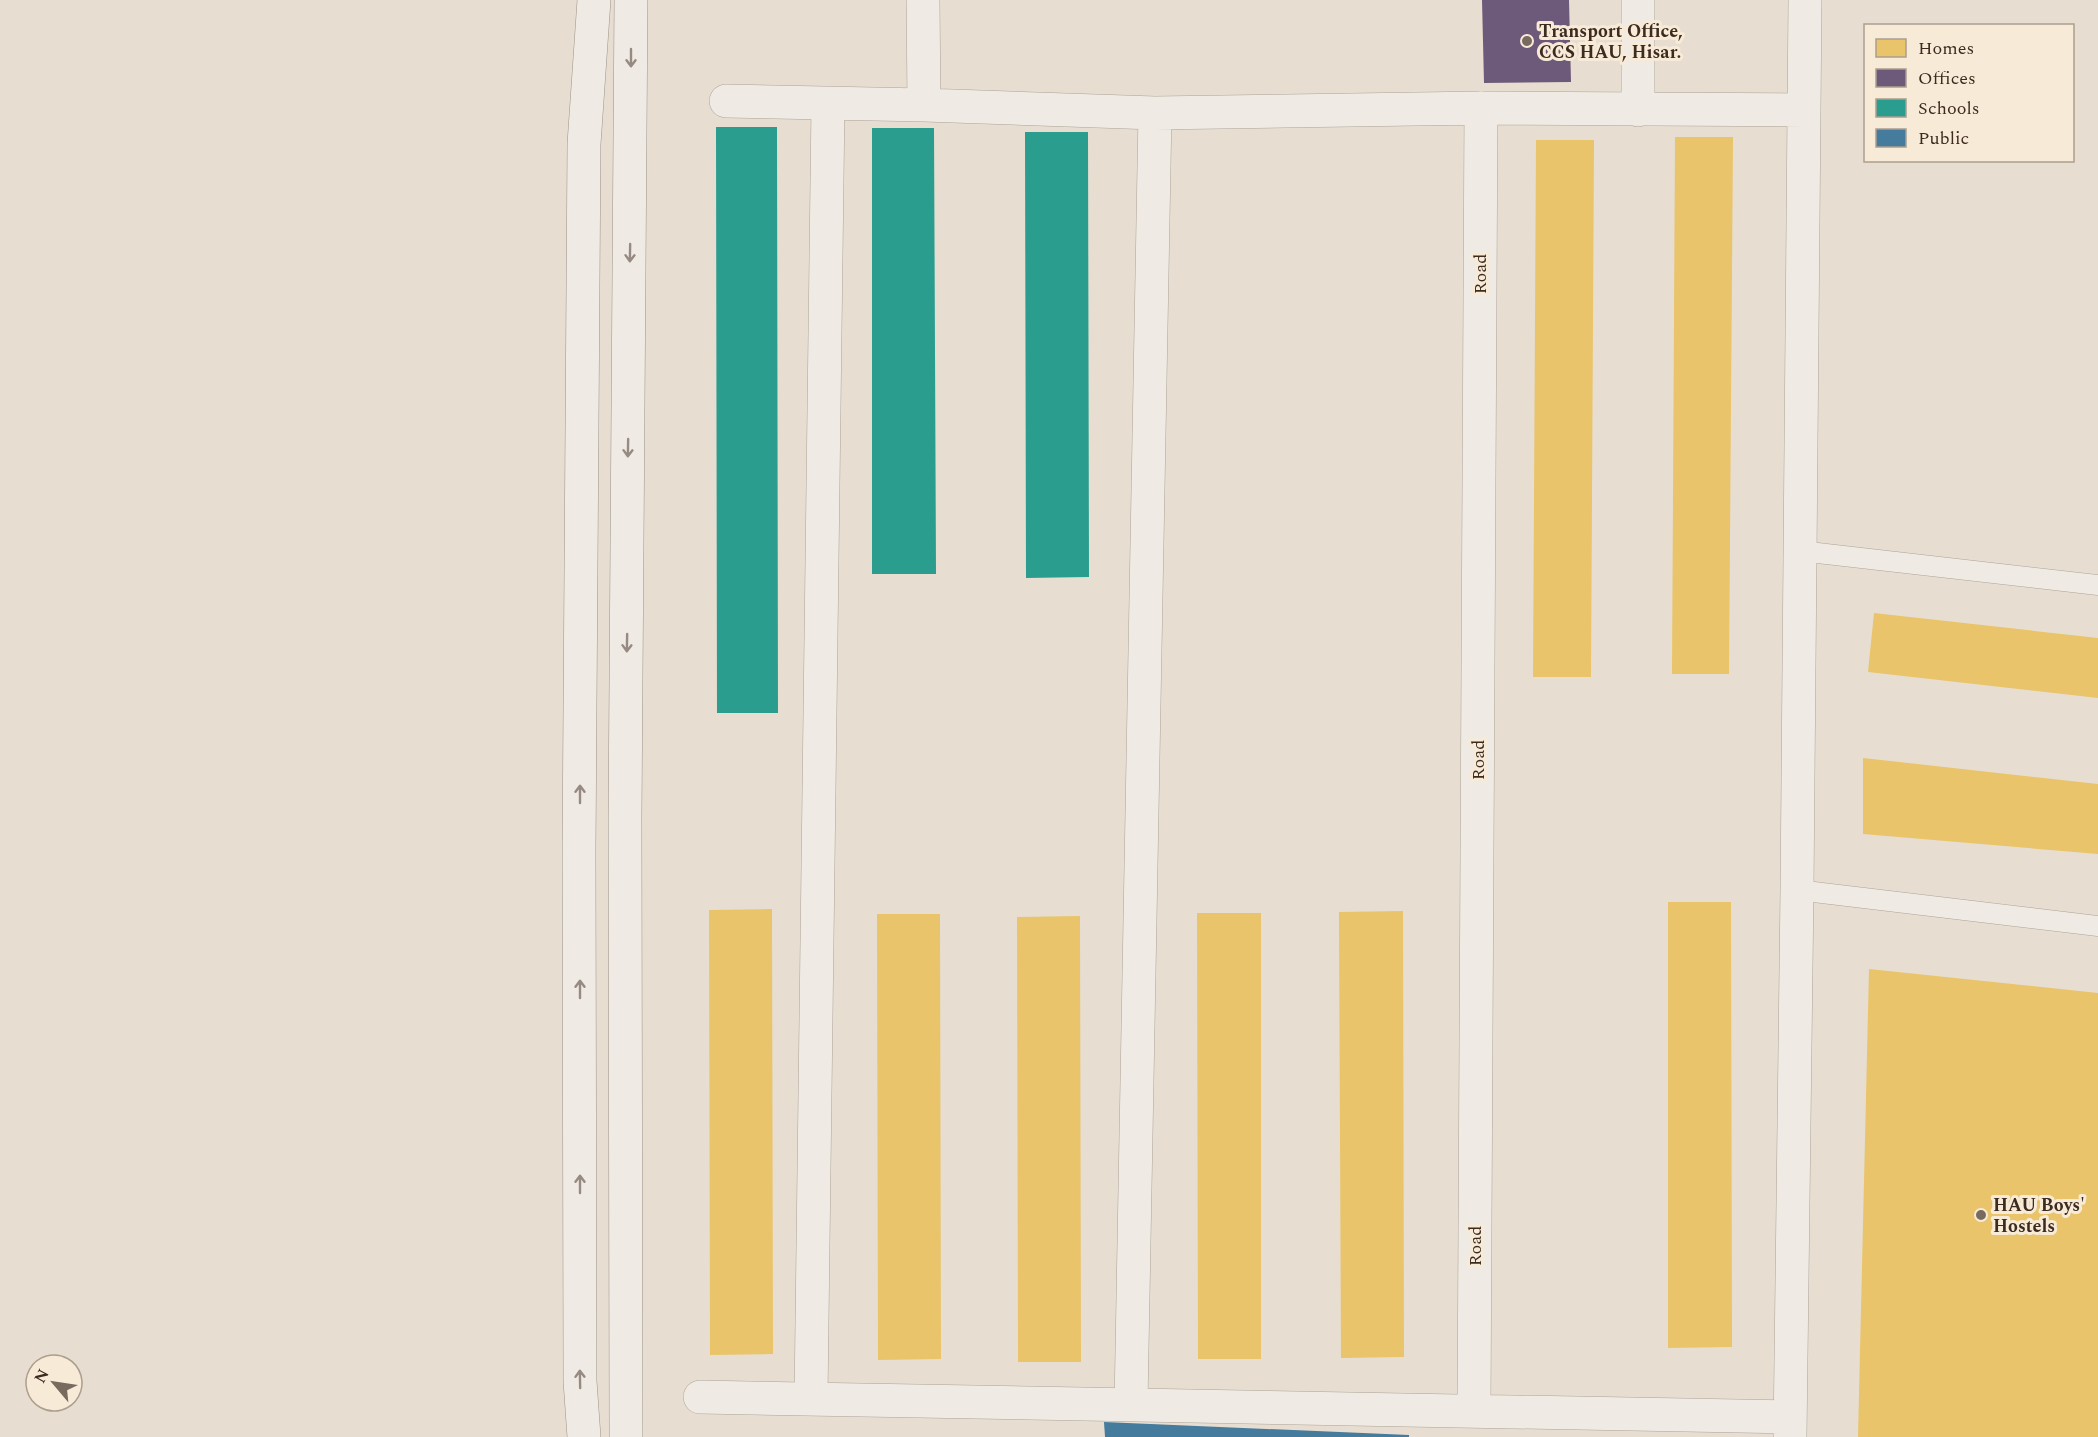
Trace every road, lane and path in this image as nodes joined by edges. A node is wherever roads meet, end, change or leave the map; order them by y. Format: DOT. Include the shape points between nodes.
graph roads {
  1 [pos="594,0"];
  2 [pos="631,0"];
  3 [pos="923,0"];
  4 [pos="1638,0"];
  5 [pos="1805,0"];
  6 [pos="726,102"];
  7 [pos="828,105"];
  8 [pos="924,105"];
  9 [pos="1481,108"];
  10 [pos="1638,110"];
  11 [pos="1804,110"];
  12 [pos="1155,113"];
  13 [pos="1800,551"];
  14 [pos="2098,585"];
  15 [pos="1797,890"];
  16 [pos="2098,926"];
  17 [pos="700,1397"];
  18 [pos="811,1398"];
  19 [pos="1131,1404"];
  20 [pos="1474,1411"];
  21 [pos="1790,1427"];
  22 [pos="584,1437"];
  23 [pos="626,1437"];
  22 -- 1 [label="street, one-way" via="580,1381 579,849 584,144"];
  2 -- 23 [label="street, one-way" via="625,817"];
  3 -- 8 [label="street"];
  4 -- 10 [label="street"];
  5 -- 11 [label="street"];
  6 -- 7 [label="street"];
  7 -- 8 [label="street"];
  7 -- 18 [label="street"];
  8 -- 12 [label="street"];
  9 -- 10 [label="street"];
  9 -- 12 [label="street"];
  9 -- 20 [label="street, Road"];
  10 -- 11 [label="street"];
  11 -- 13 [label="street"];
  12 -- 19 [label="street"];
  13 -- 14 [label="lane"];
  13 -- 15 [label="street"];
  15 -- 16 [label="lane"];
  15 -- 21 [label="street"];
  17 -- 18 [label="street"];
  18 -- 19 [label="street"];
  19 -- 20 [label="street"];
  20 -- 21 [label="street"];
}
